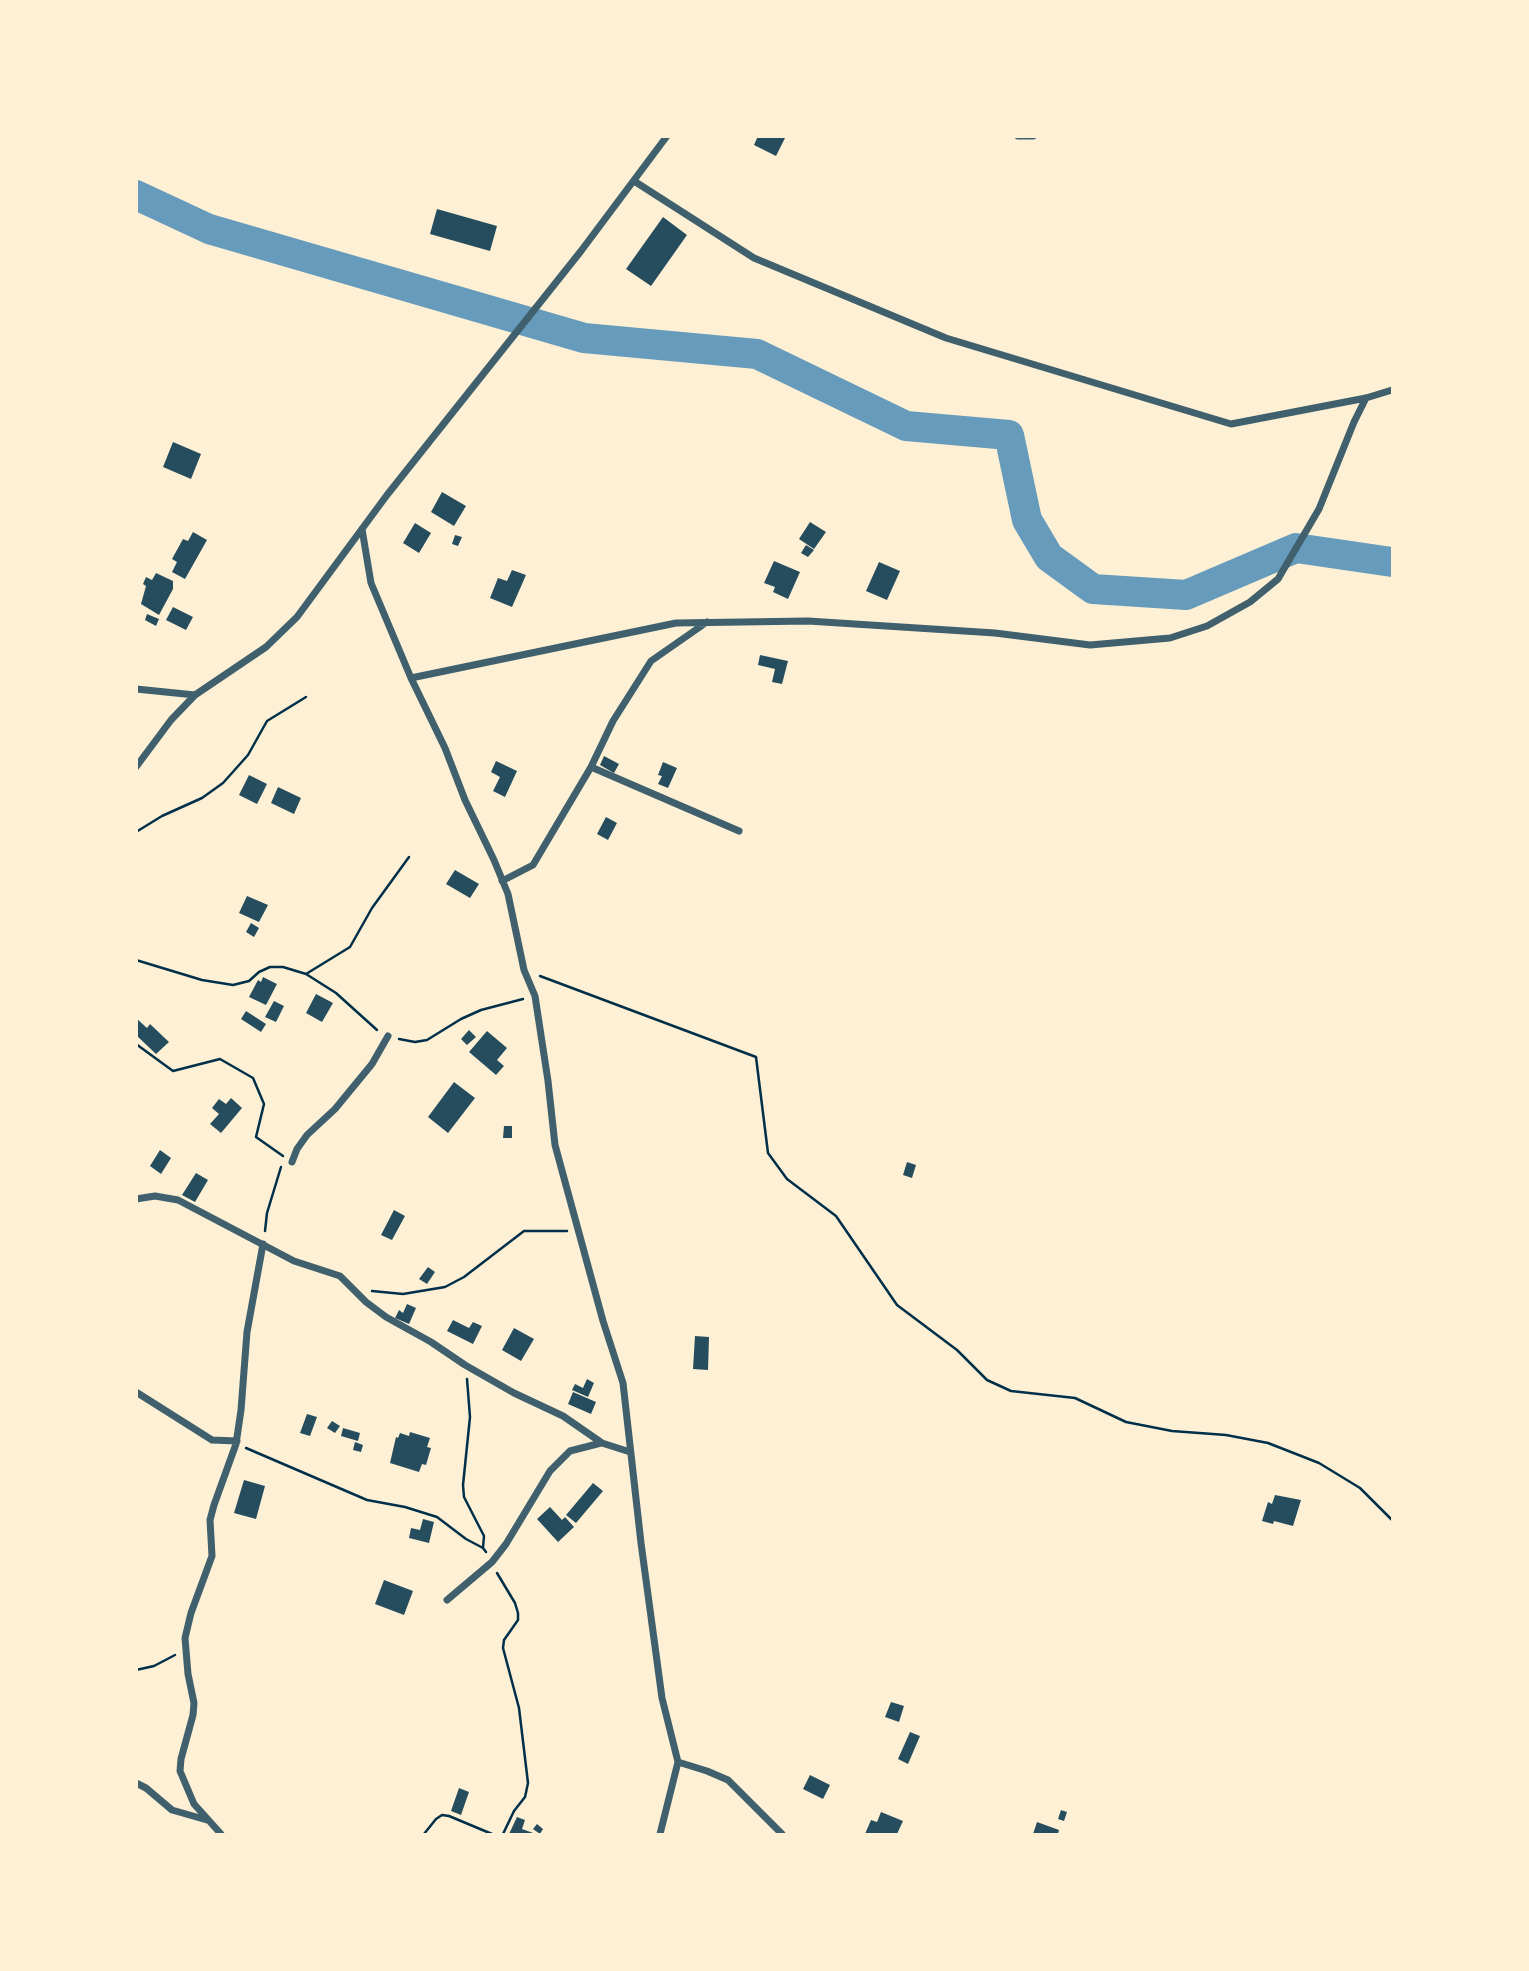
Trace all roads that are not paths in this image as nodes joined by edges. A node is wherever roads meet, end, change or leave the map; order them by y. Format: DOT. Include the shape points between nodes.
graph roads {
  1 [pos="667,136"];
  2 [pos="1018,136"];
  3 [pos="1033,136"];
  4 [pos="634,181"];
  5 [pos="1392,390"];
  6 [pos="1366,398"];
  7 [pos="362,529"];
  8 [pos="707,622"];
  9 [pos="411,678"];
  10 [pos="136,689"];
  11 [pos="195,695"];
  12 [pos="591,767"];
  13 [pos="136,768"];
  14 [pos="739,831"];
  15 [pos="502,881"];
  16 [pos="388,1036"];
  17 [pos="292,1162"];
  18 [pos="136,1199"];
  19 [pos="263,1244"];
  20 [pos="136,1392"];
  21 [pos="237,1442"];
  22 [pos="602,1443"];
  23 [pos="630,1452"];
  24 [pos="447,1600"];
  25 [pos="678,1762"];
  26 [pos="136,1783"];
  27 [pos="207,1820"];
  28 [pos="221,1835"];
  29 [pos="660,1835"];
  30 [pos="782,1835"];
  1 -- 4 [label="street"];
  2 -- 3 [label="street"];
  4 -- 6 [label="street" via="754,258 946,338 1231,424"];
  4 -- 7 [label="street"];
  5 -- 6 [label="street"];
  6 -- 8 [label="street" via="1319,509 1278,579 1208,626 1170,638 1090,645 932,628 807,621"];
  7 -- 9 [label="street" via="371,583"];
  7 -- 11 [label="street" via="298,617 266,647"];
  8 -- 9 [label="street" via="676,623"];
  8 -- 12 [label="street" via="650,661"];
  9 -- 15 [label="street"];
  10 -- 11 [label="street"];
  11 -- 13 [label="street"];
  12 -- 14 [label="street"];
  12 -- 15 [label="street" via="533,865"];
  15 -- 23 [label="street" via="535,996 555,1145 623,1382"];
  16 -- 17 [label="street" via="372,1064 307,1135"];
  18 -- 19 [label="street" via="178,1200"];
  19 -- 21 [label="street" via="247,1332"];
  19 -- 22 [label="street" via="293,1261 340,1276 386,1317 514,1393 563,1416"];
  20 -- 21 [label="street" via="212,1440"];
  21 -- 27 [label="street" via="210,1520 212,1556 185,1638 193,1716 180,1771 194,1804"];
  22 -- 23 [label="street"];
  22 -- 24 [label="street" via="570,1451 550,1471 492,1562"];
  23 -- 25 [label="street" via="662,1698"];
  25 -- 29 [label="street"];
  25 -- 30 [label="street" via="728,1780"];
  26 -- 27 [label="street" via="172,1810"];
  27 -- 28 [label="street"];
}
